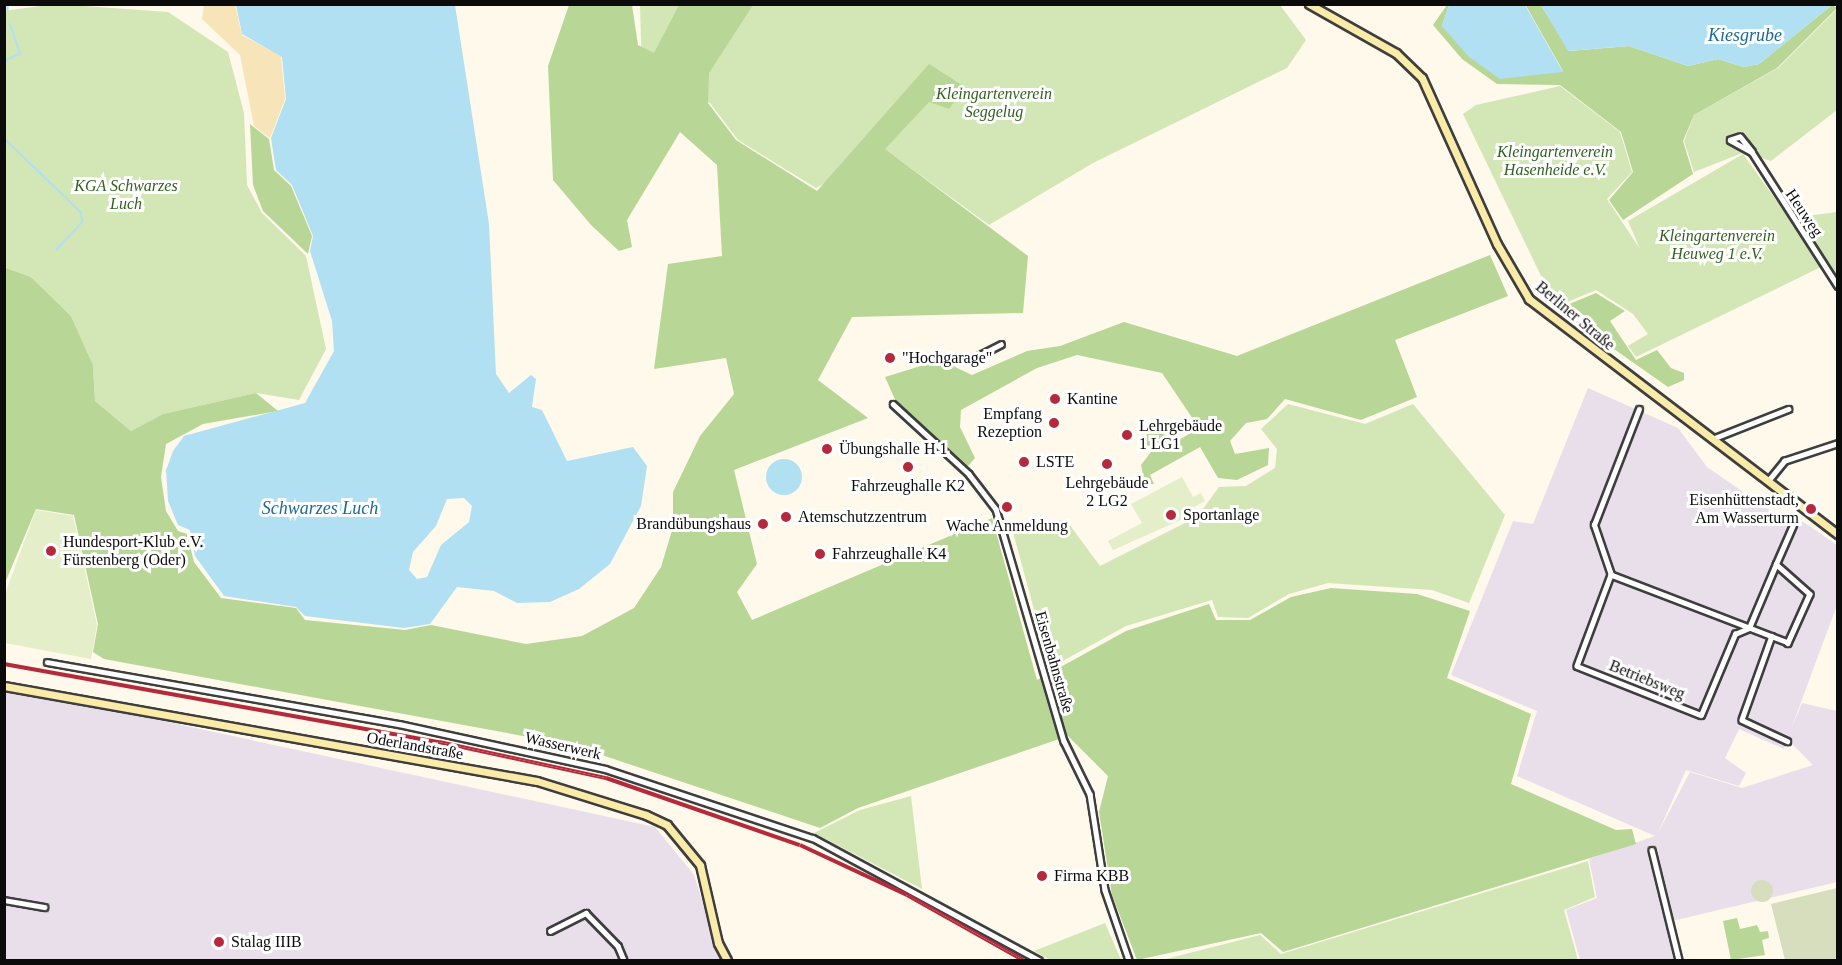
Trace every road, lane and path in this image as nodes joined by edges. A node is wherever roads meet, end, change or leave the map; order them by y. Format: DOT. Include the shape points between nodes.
graph roads {
  1 [pos="1309,4"];
  2 [pos="1752,152"];
  3 [pos="1838,286"];
  4 [pos="1000,344"];
  5 [pos="974,358"];
  6 [pos="893,404"];
  7 [pos="1639,409"];
  8 [pos="1788,409"];
  9 [pos="1712,439"];
  10 [pos="1838,442"];
  11 [pos="1768,481"];
  12 [pos="1793,525"];
  13 [pos="1838,534"];
  14 [pos="1776,564"];
  15 [pos="1611,575"];
  16 [pos="1749,628"];
  17 [pos="1772,636"];
  18 [pos="47,662"];
  19 [pos="4,686"];
  20 [pos="1787,741"];
  21 [pos="1652,850"];
  22 [pos="4,900"];
  23 [pos="44,907"];
  24 [pos="550,932"];
  25 [pos="624,960"];
  26 [pos="727,960"];
  27 [pos="1039,960"];
  28 [pos="1129,960"];
  29 [pos="1679,960"];
  1 -- 9 [label="street, Berliner Straße" via="1396,53 1422,78 1438,104 1497,244 1529,298"];
  2 -- 2 [label="street, Heuweg" via="1737,148 1730,140 1740,136"];
  2 -- 3 [label="street, Heuweg"];
  4 -- 5 [label="street"];
  6 -- 28 [label="street, Eisenbahnstraße" via="969,474 996,509 1064,741 1090,794 1105,890"];
  7 -- 15 [label="street" via="1594,525"];
  8 -- 9 [label="street"];
  9 -- 11 [label="street, Berliner Straße"];
  10 -- 11 [label="street" via="1784,460"];
  11 -- 13 [label="street, Berliner Straße"];
  12 -- 14 [label="street, Betriebsweg"];
  14 -- 16 [label="street, Betriebsweg"];
  14 -- 17 [label="street" via="1810,594 1794,640"];
  15 -- 16 [label="street"];
  15 -- 16 [label="street, Betriebsweg" via="1577,666 1701,715 1735,634"];
  16 -- 17 [label="street"];
  17 -- 20 [label="street" via="1742,720"];
  18 -- 27 [label="street, Wasserwerk" via="399,724 605,769 813,838"];
  19 -- 26 [label="street, Oderlandstraße" via="537,781 646,815 667,825 700,865 718,943"];
  21 -- 29 [label="street"];
  22 -- 23 [label="street"];
  24 -- 25 [label="street" via="586,913 618,946"];
}
